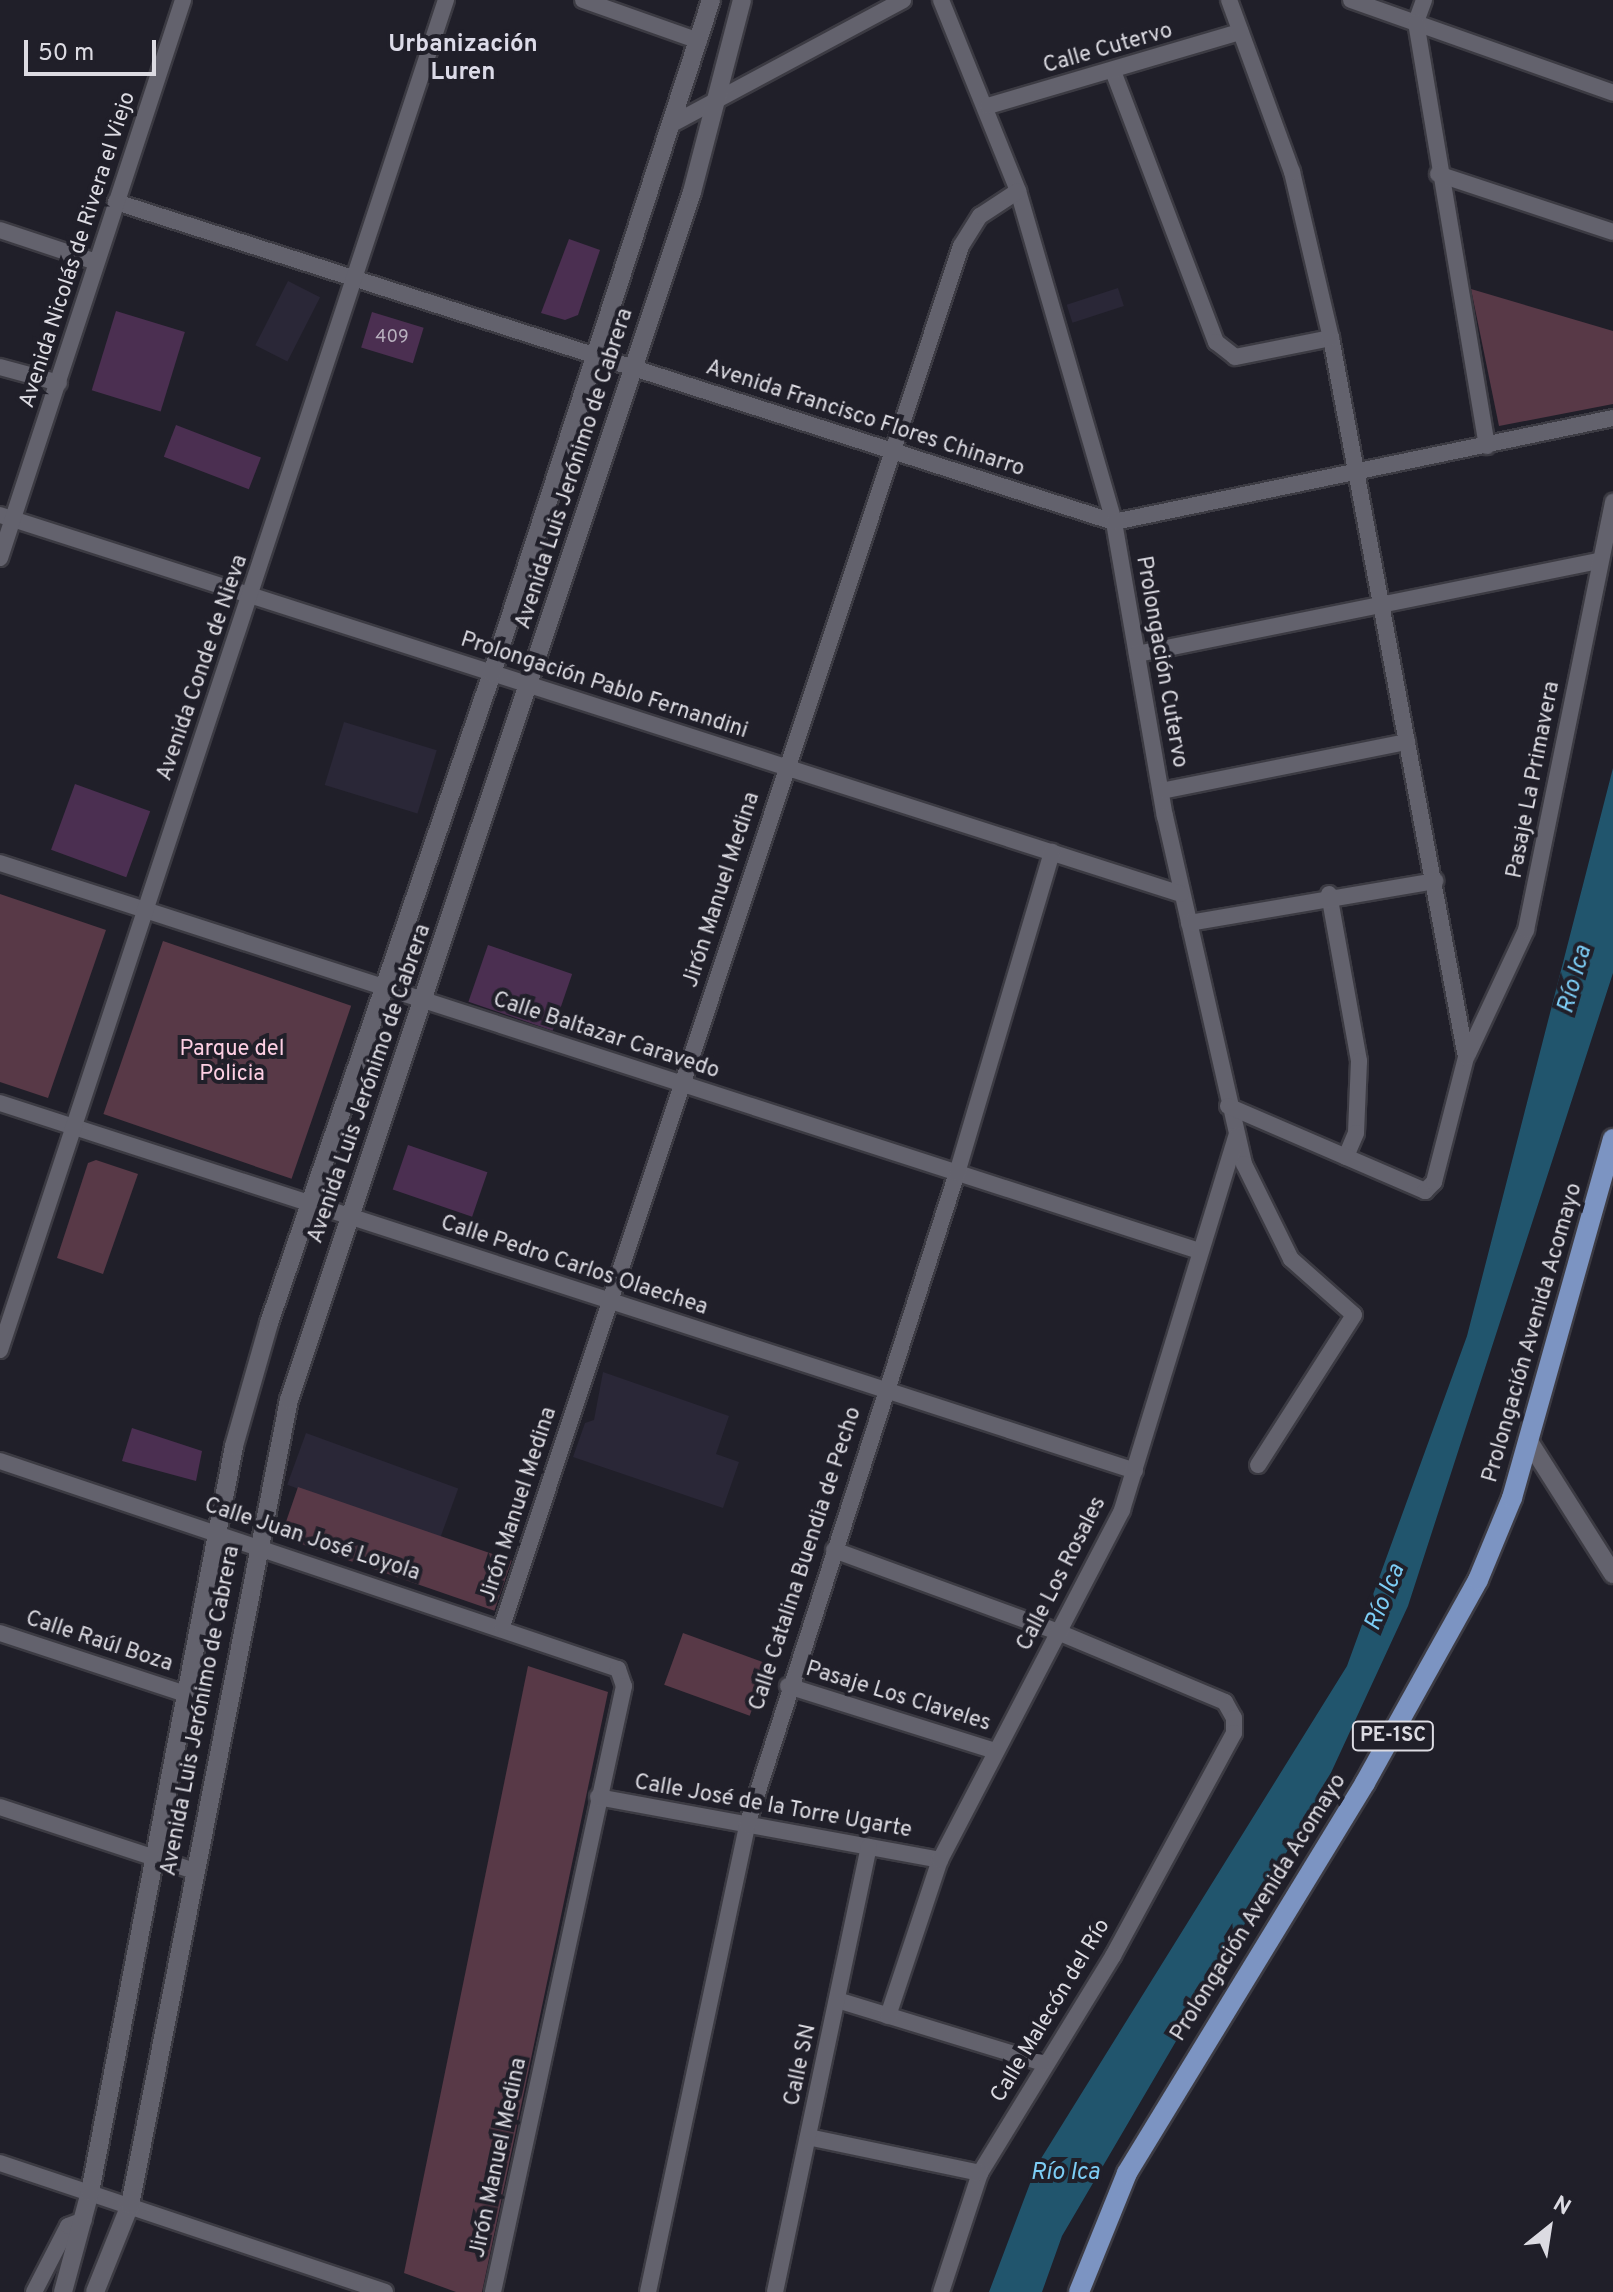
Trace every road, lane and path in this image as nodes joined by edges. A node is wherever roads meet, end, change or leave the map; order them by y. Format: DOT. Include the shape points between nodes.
graph roads {
  1 [pos="183,0"];
  2 [pos="446,0"];
  3 [pos="583,0"];
  4 [pos="711,0"];
  5 [pos="742,0"];
  6 [pos="903,0"];
  7 [pos="941,0"];
  8 [pos="1229,0"];
  9 [pos="1351,0"];
  10 [pos="1424,0"];
  11 [pos="1416,22"];
  12 [pos="1240,32"];
  13 [pos="699,41"];
  14 [pos="1113,71"];
  15 [pos="1613,93"];
  16 [pos="717,96"];
  17 [pos="988,106"];
  18 [pos="674,123"];
  19 [pos="1438,174"];
  20 [pos="1018,191"];
  21 [pos="116,202"];
  22 [pos="0,230"];
  23 [pos="1613,232"];
  24 [pos="96,262"];
  25 [pos="355,278"];
  26 [pos="1331,338"];
  27 [pos="596,356"];
  28 [pos="0,367"];
  29 [pos="632,368"];
  30 [pos="59,383"];
  31 [pos="1613,418"];
  32 [pos="1487,446"];
  33 [pos="891,450"];
  34 [pos="1354,476"];
  35 [pos="1613,502"];
  36 [pos="7,518"];
  37 [pos="1114,522"];
  38 [pos="0,558"];
  39 [pos="1600,561"];
  40 [pos="252,596"];
  41 [pos="1379,608"];
  42 [pos="1137,654"];
  43 [pos="492,673"];
  44 [pos="530,685"];
  45 [pos="1407,742"];
  46 [pos="784,766"];
  47 [pos="1161,791"];
  48 [pos="1052,852"];
  49 [pos="0,863"];
  50 [pos="1435,881"];
  51 [pos="1181,894"];
  52 [pos="1329,894"];
  53 [pos="147,910"];
  54 [pos="1189,923"];
  55 [pos="384,987"];
  56 [pos="424,1000"];
  57 [pos="1466,1057"];
  58 [pos="684,1084"];
  59 [pos="0,1103"];
  60 [pos="1228,1106"];
  61 [pos="74,1127"];
  62 [pos="1236,1136"];
  63 [pos="1613,1139"];
  64 [pos="1346,1157"];
  65 [pos="957,1173"];
  66 [pos="309,1203"];
  67 [pos="351,1217"];
  68 [pos="1199,1251"];
  69 [pos="610,1301"];
  70 [pos="0,1350"];
  71 [pos="883,1390"];
  72 [pos="1528,1440"];
  73 [pos="0,1461"];
  74 [pos="1258,1465"];
  75 [pos="1135,1471"];
  76 [pos="222,1534"];
  77 [pos="258,1546"];
  78 [pos="834,1550"];
  79 [pos="1613,1574"];
  80 [pos="502,1626"];
  81 [pos="1058,1632"];
  82 [pos="0,1633"];
  83 [pos="610,1662"];
  84 [pos="788,1686"];
  85 [pos="185,1694"];
  86 [pos="995,1751"];
  87 [pos="598,1797"];
  88 [pos="0,1807"];
  89 [pos="747,1825"];
  90 [pos="869,1847"];
  91 [pos="153,1857"];
  92 [pos="940,1860"];
  93 [pos="195,1871"];
  94 [pos="837,2000"];
  95 [pos="888,2016"];
  96 [pos="1043,2063"];
  97 [pos="808,2137"];
  98 [pos="0,2163"];
  99 [pos="980,2173"];
  100 [pos="90,2192"];
  101 [pos="130,2205"];
  102 [pos="84,2220"];
  103 [pos="34,2292"];
  104 [pos="63,2292"];
  105 [pos="95,2292"];
  106 [pos="385,2292"];
  107 [pos="493,2292"];
  108 [pos="648,2292"];
  109 [pos="775,2292"];
  110 [pos="941,2292"];
  111 [pos="1079,2292"];
  1 -- 21 [label="street, Avenida Nicolás de Rivera el Viejo"];
  2 -- 25 [label="street, Avenida Conde de Nieva"];
  3 -- 13 [label="street"];
  4 -- 13 [label="street, Avenida Luis Jerónimo de Cabrera"];
  5 -- 16 [label="street, Avenida Luis Jerónimo de Cabrera"];
  6 -- 16 [label="street"];
  7 -- 17 [label="street, Prolongación Cutervo"];
  8 -- 12 [label="street"];
  9 -- 11 [label="street"];
  10 -- 11 [label="street"];
  11 -- 15 [label="street"];
  11 -- 19 [label="street"];
  12 -- 14 [label="street, Calle Cutervo"];
  12 -- 26 [label="street" via="1292,172"];
  13 -- 18 [label="street, Avenida Luis Jerónimo de Cabrera"];
  14 -- 17 [label="street, Calle Cutervo"];
  14 -- 26 [label="street" via="1216,342 1235,357"];
  16 -- 18 [label="street"];
  16 -- 29 [label="street, Avenida Luis Jerónimo de Cabrera"];
  17 -- 20 [label="street, Prolongación Cutervo"];
  18 -- 27 [label="street, Avenida Luis Jerónimo de Cabrera"];
  19 -- 23 [label="street"];
  19 -- 32 [label="street"];
  20 -- 33 [label="street, Jirón Manuel Medina" via="968,231"];
  20 -- 37 [label="street, Prolongación Cutervo"];
  21 -- 24 [label="street, Avenida Nicolás de Rivera el Viejo"];
  21 -- 25 [label="street, Avenida Francisco Flores Chinarro"];
  22 -- 24 [label="street"];
  24 -- 30 [label="street, Avenida Nicolás de Rivera el Viejo"];
  25 -- 27 [label="street, Avenida Francisco Flores Chinarro"];
  25 -- 40 [label="street, Avenida Conde de Nieva"];
  26 -- 34 [label="street"];
  27 -- 29 [label="street, Avenida Francisco Flores Chinarro"];
  27 -- 43 [label="street, Avenida Luis Jerónimo de Cabrera"];
  28 -- 30 [label="street"];
  29 -- 33 [label="street, Avenida Francisco Flores Chinarro"];
  29 -- 44 [label="street, Avenida Luis Jerónimo de Cabrera"];
  30 -- 36 [label="street, Avenida Nicolás de Rivera el Viejo"];
  31 -- 32 [label="street, Avenida Francisco Flores Chinarro"];
  32 -- 34 [label="street, Avenida Francisco Flores Chinarro"];
  33 -- 37 [label="street, Avenida Francisco Flores Chinarro"];
  33 -- 46 [label="street, Jirón Manuel Medina"];
  34 -- 37 [label="street, Avenida Francisco Flores Chinarro"];
  34 -- 41 [label="street"];
  35 -- 39 [label="street, Pasaje La Primavera"];
  36 -- 38 [label="street, Avenida Nicolás de Rivera el Viejo"];
  36 -- 40 [label="street, Prolongación Pablo Fernandini"];
  37 -- 42 [label="street, Prolongación Cutervo"];
  39 -- 41 [label="street"];
  39 -- 57 [label="street, Pasaje La Primavera" via="1526,930"];
  40 -- 43 [label="street, Prolongación Pablo Fernandini"];
  40 -- 53 [label="street, Avenida Conde de Nieva"];
  41 -- 42 [label="street"];
  41 -- 45 [label="street"];
  42 -- 47 [label="street, Prolongación Cutervo"];
  43 -- 44 [label="street, Prolongación Pablo Fernandini"];
  43 -- 55 [label="street, Avenida Luis Jerónimo de Cabrera"];
  44 -- 46 [label="street, Prolongación Pablo Fernandini"];
  44 -- 56 [label="street, Avenida Luis Jerónimo de Cabrera"];
  45 -- 47 [label="street"];
  45 -- 50 [label="street"];
  46 -- 48 [label="street, Prolongación Pablo Fernandini"];
  46 -- 58 [label="street, Jirón Manuel Medina"];
  47 -- 51 [label="street, Prolongación Cutervo"];
  48 -- 51 [label="street, Prolongación Pablo Fernandini"];
  48 -- 65 [label="street, Calle Catalina Buendia de Pecho"];
  49 -- 53 [label="street, Calle Baltazar Caravedo"];
  50 -- 52 [label="street"];
  50 -- 57 [label="street"];
  51 -- 54 [label="street, Prolongación Cutervo"];
  52 -- 54 [label="street"];
  52 -- 64 [label="street" via="1359,1061 1356,1133"];
  53 -- 55 [label="street, Calle Baltazar Caravedo"];
  53 -- 61 [label="street, Avenida Conde de Nieva"];
  54 -- 60 [label="street, Prolongación Cutervo"];
  55 -- 56 [label="street, Calle Baltazar Caravedo"];
  55 -- 66 [label="street, Avenida Luis Jerónimo de Cabrera"];
  56 -- 58 [label="street, Calle Baltazar Caravedo"];
  56 -- 67 [label="street, Avenida Luis Jerónimo de Cabrera"];
  57 -- 64 [label="street, Pasaje La Primavera" via="1429,1190"];
  58 -- 65 [label="street, Calle Baltazar Caravedo"];
  58 -- 69 [label="street, Jirón Manuel Medina"];
  59 -- 61 [label="street, Calle Pedro Carlos Olaechea"];
  60 -- 62 [label="street, Prolongación Cutervo"];
  60 -- 64 [label="street"];
  61 -- 66 [label="street, Calle Pedro Carlos Olaechea"];
  61 -- 70 [label="street, Avenida Conde de Nieva"];
  62 -- 68 [label="street, Calle Los Rosales"];
  62 -- 74 [label="street, Prolongación Cutervo" via="1264,1215 1291,1259 1351,1311 1348,1329"];
  63 -- 72 [label="main road, Prolongación Avenida Acomayo / PE-1SC"];
  65 -- 68 [label="street, Calle Baltazar Caravedo"];
  65 -- 71 [label="street, Calle Catalina Buendia de Pecho"];
  66 -- 67 [label="street, Calle Pedro Carlos Olaechea"];
  66 -- 76 [label="street, Avenida Luis Jerónimo de Cabrera" via="234,1446"];
  67 -- 69 [label="street, Calle Pedro Carlos Olaechea"];
  67 -- 77 [label="street, Avenida Luis Jerónimo de Cabrera" via="289,1400"];
  68 -- 75 [label="street, Calle Los Rosales"];
  69 -- 71 [label="street, Calle Pedro Carlos Olaechea"];
  69 -- 80 [label="street, Jirón Manuel Medina"];
  71 -- 75 [label="street, Calle Pedro Carlos Olaechea"];
  71 -- 78 [label="street, Calle Catalina Buendia de Pecho"];
  72 -- 79 [label="street"];
  72 -- 111 [label="main road, Prolongación Avenida Acomayo / PE-1SC" via="1500,1532 1450,1635 1140,2149"];
  73 -- 76 [label="street, Calle Juan José Loyola"];
  75 -- 81 [label="street, Calle Los Rosales" via="1122,1510"];
  76 -- 77 [label="street, Calle Juan José Loyola"];
  76 -- 85 [label="street, Avenida Luis Jerónimo de Cabrera"];
  77 -- 80 [label="street, Calle Juan José Loyola"];
  77 -- 93 [label="street, Avenida Luis Jerónimo de Cabrera"];
  78 -- 81 [label="street"];
  78 -- 84 [label="street, Calle Catalina Buendia de Pecho"];
  80 -- 83 [label="street, Calle Juan José Loyola"];
  81 -- 86 [label="street, Calle Los Rosales"];
  81 -- 96 [label="street, Calle Malecón del Río" via="1225,1702 1234,1718 1234,1733 1113,1956"];
  82 -- 85 [label="street, Calle Raúl Boza"];
  83 -- 87 [label="street, Jirón Manuel Medina" via="624,1686"];
  84 -- 86 [label="street, Pasaje Los Claveles"];
  84 -- 89 [label="street, Calle Catalina Buendia de Pecho"];
  85 -- 91 [label="street, Avenida Luis Jerónimo de Cabrera"];
  86 -- 92 [label="street, Calle Los Rosales"];
  87 -- 89 [label="street, Calle José de la Torre Ugarte"];
  87 -- 107 [label="street, Jirón Manuel Medina"];
  88 -- 91 [label="street"];
  89 -- 90 [label="street, Calle José de la Torre Ugarte"];
  89 -- 108 [label="street, Calle Catalina Buendia de Pecho"];
  90 -- 92 [label="street, Calle José de la Torre Ugarte"];
  90 -- 94 [label="street, Calle SN"];
  91 -- 93 [label="street"];
  91 -- 100 [label="street, Avenida Luis Jerónimo de Cabrera"];
  92 -- 95 [label="street, Calle Los Rosales"];
  93 -- 101 [label="street, Avenida Luis Jerónimo de Cabrera"];
  94 -- 95 [label="street"];
  94 -- 97 [label="street, Calle SN"];
  95 -- 96 [label="street"];
  96 -- 99 [label="street, Calle Malecón del Río"];
  97 -- 99 [label="street"];
  97 -- 109 [label="street, Calle SN"];
  98 -- 100 [label="street"];
  99 -- 110 [label="street, Calle Malecón del Río"];
  100 -- 101 [label="street"];
  100 -- 102 [label="street, Avenida Luis Jerónimo de Cabrera"];
  101 -- 105 [label="street, Avenida Luis Jerónimo de Cabrera"];
  101 -- 106 [label="street"];
  102 -- 103 [label="street" via="68,2226"];
  102 -- 104 [label="street, Avenida Luis Jerónimo de Cabrera"];
}
